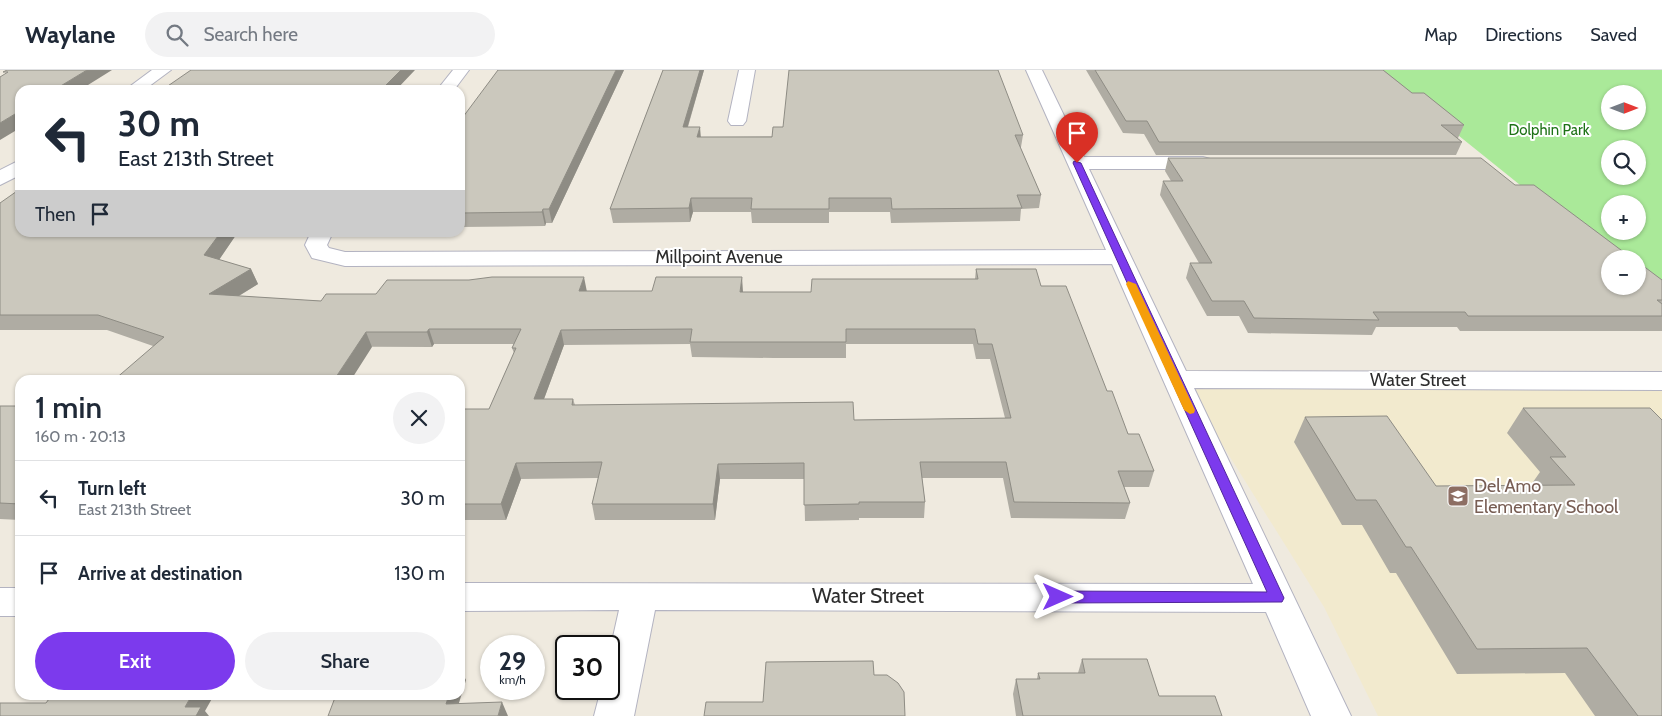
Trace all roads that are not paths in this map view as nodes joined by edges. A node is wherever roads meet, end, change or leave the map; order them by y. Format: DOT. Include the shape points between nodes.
graph roads {
  1 [pos="163,70"];
  2 [pos="461,70"];
  3 [pos="747,70"];
  4 [pos="1034,70"];
  5 [pos="140,85"];
  6 [pos="449,85"];
  7 [pos="737,121"];
  8 [pos="1077,163"];
  9 [pos="1225,163"];
  10 [pos="15,169"];
  11 [pos="0,179"];
  12 [pos="321,243"];
  13 [pos="1119,257"];
  14 [pos="1175,379"];
  15 [pos="1662,381"];
  16 [pos="640,596"];
  17 [pos="465,597"];
  18 [pos="1277,598"];
  19 [pos="614,716"];
  20 [pos="1332,716"];
  1 -- 5 [label="street"];
  2 -- 6 [label="street"];
  3 -- 7 [label="street"];
  4 -- 8 [label="street"];
  8 -- 9 [label="street"];
  8 -- 13 [label="street"];
  10 -- 11 [label="street"];
  12 -- 13 [label="street, Millpoint Avenue" via="345,259"];
  13 -- 14 [label="street"];
  14 -- 15 [label="street, Water Street"];
  14 -- 18 [label="street"];
  16 -- 17 [label="street, Water Street"];
  16 -- 18 [label="street, Water Street"];
  16 -- 19 [label="street"];
  18 -- 20 [label="street"];
}
